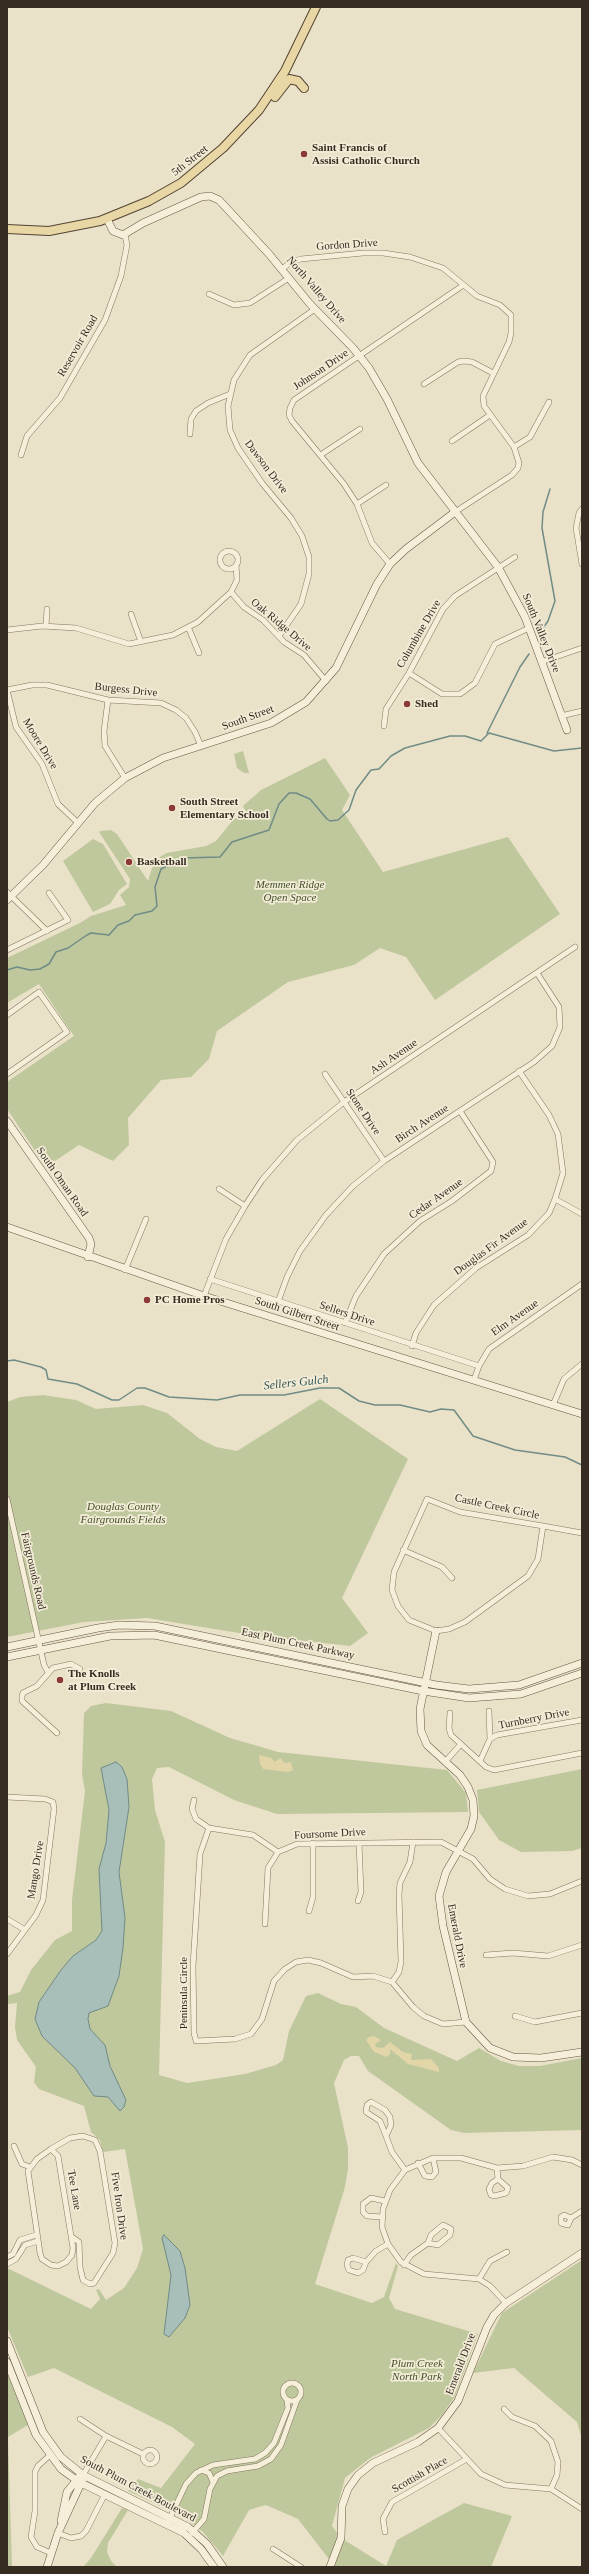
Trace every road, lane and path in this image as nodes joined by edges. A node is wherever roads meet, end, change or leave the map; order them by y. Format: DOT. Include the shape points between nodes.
graph roads {
  1 [pos="316,7"];
  2 [pos="304,88"];
  3 [pos="259,110"];
  4 [pos="107,219"];
  5 [pos="7,229"];
  6 [pos="125,235"];
  7 [pos="282,269"];
  8 [pos="289,278"];
  9 [pos="462,286"];
  10 [pos="209,294"];
  11 [pos="315,309"];
  12 [pos="360,356"];
  13 [pos="493,374"];
  14 [pos="424,384"];
  15 [pos="230,394"];
  16 [pos="549,402"];
  17 [pos="490,415"];
  18 [pos="360,429"];
  19 [pos="190,434"];
  20 [pos="452,441"];
  21 [pos="514,448"];
  22 [pos="322,454"];
  23 [pos="21,455"];
  24 [pos="386,485"];
  25 [pos="357,504"];
  26 [pos="582,509"];
  27 [pos="455,512"];
  28 [pos="515,557"];
  29 [pos="390,564"];
  30 [pos="582,564"];
  31 [pos="236,565"];
  32 [pos="498,567"];
  33 [pos="231,592"];
  34 [pos="46,609"];
  35 [pos="131,614"];
  36 [pos="46,626"];
  37 [pos="530,628"];
  38 [pos="189,629"];
  39 [pos="7,630"];
  40 [pos="278,636"];
  41 [pos="141,642"];
  42 [pos="582,648"];
  43 [pos="200,653"];
  44 [pos="542,662"];
  45 [pos="409,673"];
  46 [pos="326,681"];
  47 [pos="7,690"];
  48 [pos="108,700"];
  49 [pos="582,711"];
  50 [pos="561,716"];
  51 [pos="384,726"];
  52 [pos="566,730"];
  53 [pos="201,746"];
  54 [pos="125,778"];
  55 [pos="78,823"];
  56 [pos="50,893"];
  57 [pos="8,896"];
  58 [pos="47,931"];
  59 [pos="575,947"];
  60 [pos="7,950"];
  61 [pos="537,973"];
  62 [pos="7,1015"];
  63 [pos="519,1072"];
  64 [pos="7,1074"];
  65 [pos="325,1074"];
  66 [pos="344,1102"];
  67 [pos="460,1111"];
  68 [pos="7,1121"];
  69 [pos="384,1161"];
  70 [pos="219,1189"];
  71 [pos="555,1199"];
  72 [pos="245,1206"];
  73 [pos="582,1214"];
  74 [pos="146,1219"];
  75 [pos="7,1227"];
  76 [pos="88,1257"];
  77 [pos="125,1270"];
  78 [pos="210,1279"];
  79 [pos="582,1284"];
  80 [pos="204,1296"];
  81 [pos="278,1302"];
  82 [pos="345,1324"];
  83 [pos="412,1346"];
  84 [pos="582,1364"];
  85 [pos="479,1366"];
  86 [pos="474,1380"];
  87 [pos="553,1405"];
  88 [pos="582,1414"];
  89 [pos="7,1499"];
  90 [pos="543,1526"];
  91 [pos="582,1533"];
  92 [pos="403,1550"];
  93 [pos="452,1578"];
  94 [pos="436,1631"];
  95 [pos="39,1640"];
  96 [pos="7,1647"];
  97 [pos="41,1650"];
  98 [pos="7,1657"];
  99 [pos="582,1663"];
  100 [pos="80,1668"];
  101 [pos="48,1672"];
  102 [pos="582,1673"];
  103 [pos="424,1682"];
  104 [pos="423,1691"];
  105 [pos="489,1711"];
  106 [pos="450,1713"];
  107 [pos="582,1720"];
  108 [pos="57,1733"];
  109 [pos="490,1739"];
  110 [pos="460,1744"];
  111 [pos="582,1753"];
  112 [pos="445,1762"];
  113 [pos="480,1762"];
  114 [pos="7,1797"];
  115 [pos="194,1800"];
  116 [pos="209,1828"];
  117 [pos="413,1842"];
  118 [pos="313,1843"];
  119 [pos="359,1843"];
  120 [pos="459,1850"];
  121 [pos="278,1852"];
  122 [pos="582,1881"];
  123 [pos="358,1901"];
  124 [pos="309,1912"];
  125 [pos="7,1919"];
  126 [pos="265,1924"];
  127 [pos="25,1930"];
  128 [pos="582,1944"];
  129 [pos="7,1954"];
  130 [pos="486,1954"];
  131 [pos="392,1982"];
  132 [pos="582,2013"];
  133 [pos="515,2016"];
  134 [pos="466,2022"];
  135 [pos="582,2052"];
  136 [pos="386,2136"];
  137 [pos="14,2146"];
  138 [pos="51,2149"];
  139 [pos="434,2158"];
  140 [pos="418,2163"];
  141 [pos="582,2165"];
  142 [pos="30,2167"];
  143 [pos="497,2168"];
  144 [pos="405,2170"];
  145 [pos="498,2179"];
  146 [pos="385,2201"];
  147 [pos="582,2211"];
  148 [pos="382,2217"];
  149 [pos="571,2218"];
  150 [pos="36,2234"];
  151 [pos="72,2237"];
  152 [pos="38,2241"];
  153 [pos="428,2243"];
  154 [pos="388,2244"];
  155 [pos="507,2252"];
  156 [pos="582,2253"];
  157 [pos="7,2257"];
  158 [pos="366,2262"];
  159 [pos="7,2264"];
  160 [pos="404,2265"];
  161 [pos="479,2279"];
  162 [pos="506,2303"];
  163 [pos="7,2341"];
  164 [pos="7,2362"];
  165 [pos="287,2400"];
  166 [pos="296,2400"];
  167 [pos="504,2409"];
  168 [pos="80,2419"];
  169 [pos="438,2428"];
  170 [pos="106,2436"];
  171 [pos="143,2454"];
  172 [pos="49,2456"];
  173 [pos="465,2460"];
  174 [pos="200,2470"];
  175 [pos="83,2475"];
  176 [pos="79,2481"];
  177 [pos="213,2482"];
  178 [pos="551,2489"];
  179 [pos="105,2494"];
  180 [pos="582,2509"];
  181 [pos="171,2517"];
  182 [pos="167,2524"];
  183 [pos="194,2531"];
  184 [pos="385,2532"];
  185 [pos="58,2533"];
  186 [pos="189,2537"];
  187 [pos="273,2549"];
  188 [pos="51,2553"];
  189 [pos="47,2567"];
  190 [pos="214,2567"];
  191 [pos="223,2567"];
  192 [pos="301,2567"];
  193 [pos="330,2567"];
  1 -- 3 [label="main road, 5th Street" via="285,71"];
  2 -- 3 [label="main road" via="298,81 289,79 274,98"];
  3 -- 4 [label="main road, 5th Street" via="224,148 181,183 149,202"];
  4 -- 5 [label="main road, 5th Street" via="49,231"];
  4 -- 6 [label="street" via="114,233"];
  6 -- 7 [label="street, North Valley Drive" via="143,223 201,197 210,196 219,200"];
  6 -- 23 [label="street, Reservoir Road" via="127,244 121,276 105,320 60,398 27,436"];
  7 -- 8 [label="street, North Valley Drive"];
  7 -- 9 [label="street, Gordon Drive" via="291,262 301,259 383,253 410,257 436,265 452,275"];
  8 -- 10 [label="street" via="250,303 234,305"];
  8 -- 11 [label="street, North Valley Drive"];
  9 -- 12 [label="street, Johnson Drive"];
  9 -- 13 [label="street, Gordon Drive" via="477,296 500,305 511,314 509,342"];
  11 -- 12 [label="street, North Valley Drive"];
  11 -- 15 [label="street, Dawson Drive" via="250,355 236,376"];
  12 -- 22 [label="street, Johnson Drive" via="294,400 290,408 289,415 292,421"];
  12 -- 27 [label="street, North Valley Drive" via="379,383 415,458"];
  13 -- 14 [label="street" via="472,362 464,361 458,362"];
  13 -- 17 [label="street, Gordon Drive" via="483,396 484,406"];
  15 -- 19 [label="street" via="196,411 191,419"];
  15 -- 40 [label="street, Dawson Drive" via="229,419 236,445 262,483 291,518 302,536 309,557 309,574 301,604"];
  16 -- 21 [label="street" via="530,437"];
  17 -- 20 [label="street"];
  17 -- 21 [label="street, Gordon Drive"];
  18 -- 22 [label="street"];
  21 -- 27 [label="street, Gordon Drive" via="519,463 512,475"];
  22 -- 25 [label="street, Johnson Drive"];
  24 -- 25 [label="street"];
  25 -- 29 [label="street, Johnson Drive" via="372,543"];
  26 -- 30 [label="street" via="576,528"];
  27 -- 29 [label="street, South Street"];
  27 -- 32 [label="street, South Valley Drive"];
  28 -- 32 [label="street, Columbine Drive"];
  29 -- 46 [label="street, South Street" via="377,584 342,657"];
  31 -- 33 [label="street" via="237,580"];
  32 -- 37 [label="street, South Valley Drive"];
  32 -- 45 [label="street, Columbine Drive" via="455,596 443,609"];
  33 -- 38 [label="street"];
  33 -- 40 [label="street, Oak Ridge Drive" via="244,607 263,620"];
  34 -- 36 [label="street"];
  35 -- 41 [label="street"];
  36 -- 39 [label="street"];
  36 -- 41 [label="street" via="86,630 125,643"];
  37 -- 44 [label="street, South Valley Drive"];
  37 -- 45 [label="street" via="495,644 475,683 460,694 442,694"];
  38 -- 41 [label="street"];
  38 -- 43 [label="street"];
  40 -- 46 [label="street, Oak Ridge Drive" via="304,655"];
  42 -- 44 [label="street"];
  44 -- 50 [label="street, South Valley Drive"];
  45 -- 51 [label="street, Columbine Drive" via="386,709"];
  46 -- 53 [label="street, South Street" via="306,702 277,720"];
  47 -- 48 [label="street, Burgess Drive" via="47,685"];
  47 -- 55 [label="street, Moore Drive" via="16,727 42,764 58,804"];
  48 -- 53 [label="street, Burgess Drive" via="153,702 171,707 189,722"];
  48 -- 54 [label="street" via="105,746"];
  49 -- 50 [label="street"];
  50 -- 52 [label="street, South Valley Drive"];
  53 -- 54 [label="street, South Street" via="156,761"];
  54 -- 55 [label="street, South Street" via="100,799"];
  55 -- 57 [label="street, South Street" via="43,865"];
  56 -- 58 [label="street" via="68,920"];
  57 -- 58 [label="street"];
  58 -- 60 [label="street"];
  59 -- 61 [label="street, Ash Avenue"];
  61 -- 63 [label="street, Birch Avenue" via="559,1007 560,1027 552,1046"];
  61 -- 66 [label="street, Ash Avenue"];
  62 -- 64 [label="street" via="39,992 67,1032"];
  63 -- 67 [label="street, Birch Avenue"];
  63 -- 71 [label="street, Douglas Fir Avenue" via="549,1115 558,1134 563,1173"];
  65 -- 66 [label="street, Stone Drive"];
  66 -- 69 [label="street, Stone Drive"];
  66 -- 72 [label="street, Ash Avenue" via="297,1140 262,1180"];
  67 -- 69 [label="street, Birch Avenue"];
  67 -- 82 [label="street, Cedar Avenue" via="493,1162 490,1171 452,1201 420,1221 384,1254 356,1296"];
  68 -- 76 [label="street, South Oman Road" via="89,1238 91,1244"];
  69 -- 81 [label="street, Birch Avenue" via="353,1186 313,1230 287,1277"];
  70 -- 72 [label="street"];
  71 -- 73 [label="street"];
  71 -- 83 [label="street, Douglas Fir Avenue" via="549,1213 528,1235 476,1268 434,1305 416,1333"];
  72 -- 78 [label="street, Ash Avenue" via="226,1239"];
  74 -- 77 [label="street"];
  75 -- 76 [label="street, South Gilbert Street"];
  76 -- 77 [label="street, South Gilbert Street"];
  77 -- 80 [label="street, South Gilbert Street"];
  78 -- 80 [label="street, Ash Avenue"];
  78 -- 81 [label="street, Sellers Drive"];
  79 -- 85 [label="street, Elm Avenue" via="489,1349"];
  80 -- 86 [label="street, South Gilbert Street"];
  81 -- 82 [label="street, Sellers Drive"];
  82 -- 83 [label="street, Sellers Drive"];
  83 -- 85 [label="street, Sellers Drive"];
  84 -- 87 [label="street" via="564,1379"];
  85 -- 86 [label="street, Elm Avenue"];
  86 -- 87 [label="street, South Gilbert Street"];
  87 -- 88 [label="street, South Gilbert Street"];
  89 -- 95 [label="street, Fairgrounds Road"];
  90 -- 91 [label="street"];
  90 -- 92 [label="street, Castle Creek Circle" via="460,1512 427,1499"];
  90 -- 94 [label="street, Castle Creek Circle" via="538,1559 528,1576 464,1622 449,1629"];
  92 -- 93 [label="street" via="442,1567"];
  92 -- 94 [label="street, Castle Creek Circle" via="392,1581 394,1597 409,1620"];
  94 -- 103 [label="street, Emerald Drive"];
  95 -- 96 [label="street, East Plum Creek Parkway"];
  95 -- 97 [label="street, Fairgrounds Road"];
  95 -- 103 [label="street, East Plum Creek Parkway" via="110,1626 155,1626"];
  97 -- 98 [label="street, East Plum Creek Parkway"];
  97 -- 101 [label="street, Fairgrounds Road"];
  97 -- 104 [label="street, East Plum Creek Parkway" via="110,1636 154,1635"];
  99 -- 103 [label="street, East Plum Creek Parkway" via="531,1682 500,1688 469,1689"];
  100 -- 101 [label="street" via="71,1664 53,1668"];
  101 -- 108 [label="street" via="37,1686 24,1693 22,1701"];
  102 -- 104 [label="street, East Plum Creek Parkway" via="533,1691 501,1697 469,1698"];
  103 -- 104 [label="street, Emerald Drive"];
  104 -- 112 [label="street, Emerald Drive" via="420,1709 421,1731 427,1745"];
  105 -- 109 [label="street"];
  106 -- 110 [label="street" via="448,1728 451,1736"];
  107 -- 109 [label="street, Turnberry Drive" via="497,1735"];
  109 -- 113 [label="street, Turnberry Drive"];
  110 -- 112 [label="street"];
  110 -- 113 [label="street"];
  111 -- 113 [label="street" via="494,1770"];
  112 -- 120 [label="street, Emerald Drive" via="460,1775 473,1800 474,1816 471,1829"];
  114 -- 127 [label="street, Mango Drive" via="53,1802 54,1809 42,1900"];
  115 -- 116 [label="street" via="192,1810 196,1819"];
  116 -- 121 [label="street" via="253,1835"];
  116 -- 131 [label="street, Peninsula Circle" via="200,1854 193,1959 196,2041 235,2039 251,2034 262,2019 274,1981 296,1962 308,1960 353,1977 373,1976"];
  117 -- 119 [label="street, Foursome Drive"];
  117 -- 120 [label="street, Foursome Drive" via="441,1842"];
  117 -- 131 [label="street" via="410,1862 398,1894 401,1962"];
  118 -- 119 [label="street, Foursome Drive"];
  118 -- 121 [label="street, Foursome Drive" via="297,1844"];
  118 -- 124 [label="street" via="314,1898"];
  119 -- 123 [label="street" via="361,1892"];
  120 -- 122 [label="street, Foursome Drive" via="473,1859 490,1879 512,1893 528,1896 550,1894"];
  120 -- 134 [label="street, Emerald Drive" via="442,1881 439,1906"];
  121 -- 126 [label="street" via="268,1868 266,1879"];
  125 -- 127 [label="street"];
  127 -- 129 [label="street, Mango Drive"];
  128 -- 130 [label="street" via="548,1956 505,1952"];
  131 -- 134 [label="street" via="424,2016 443,2024"];
  132 -- 133 [label="street" via="535,2022"];
  134 -- 135 [label="street, Emerald Drive" via="490,2048 512,2057 541,2058"];
  136 -- 136 [label="street" via="391,2125 390,2117 385,2110 371,2102 367,2105 366,2112 380,2121"];
  136 -- 144 [label="street" via="392,2152"];
  137 -- 142 [label="street" via="22,2164"];
  138 -- 142 [label="street"];
  138 -- 151 [label="street, Tee Lane" via="58,2156"];
  138 -- 151 [label="street, Five Iron Drive" via="70,2138 83,2136 95,2140 100,2151 115,2243 113,2253 94,2283 90,2284 83,2280 79,2242"];
  139 -- 140 [label="street"];
  139 -- 140 [label="street" via="436,2172 432,2177 425,2176"];
  139 -- 143 [label="street" via="461,2158"];
  140 -- 144 [label="street"];
  141 -- 143 [label="street" via="572,2160 553,2157 523,2166"];
  142 -- 150 [label="street" via="28,2170"];
  143 -- 145 [label="street"];
  144 -- 146 [label="street"];
  146 -- 148 [label="street"];
  146 -- 148 [label="street" via="371,2198 363,2204 367,2216"];
  147 -- 149 [label="street"];
  148 -- 154 [label="street"];
  150 -- 152 [label="street"];
  150 -- 157 [label="street" via="20,2240 12,2254"];
  151 -- 152 [label="street" via="72,2255 58,2266 42,2259"];
  152 -- 159 [label="street" via="25,2245 16,2259"];
  153 -- 153 [label="street" via="438,2245 450,2235 451,2229 443,2225 431,2235"];
  153 -- 160 [label="street" via="411,2255"];
  154 -- 158 [label="street" via="376,2250"];
  154 -- 160 [label="street"];
  155 -- 161 [label="street" via="490,2261"];
  156 -- 162 [label="street, Emerald Drive"];
  160 -- 161 [label="street" via="424,2274"];
  161 -- 162 [label="street" via="490,2286"];
  162 -- 169 [label="street, Emerald Drive" via="487,2326 458,2401"];
  163 -- 175 [label="street, South Plum Creek Boulevard" via="46,2437 61,2457"];
  164 -- 172 [label="street, South Plum Creek Boulevard" via="36,2435"];
  165 -- 166 [label="street"];
  165 -- 166 [label="street" via="283,2390 290,2383 300,2388"];
  165 -- 174 [label="street" via="288,2408 274,2443 265,2453 255,2459 213,2465"];
  166 -- 177 [label="street" via="281,2445 271,2459 258,2466 222,2473"];
  167 -- 178 [label="street" via="512,2417 535,2426 551,2441 558,2462 557,2475"];
  168 -- 170 [label="street"];
  169 -- 173 [label="street"];
  169 -- 193 [label="street, Emerald Drive" via="418,2442 373,2463 358,2475 348,2489 342,2506 341,2538"];
  170 -- 171 [label="street"];
  170 -- 175 [label="street"];
  172 -- 176 [label="street, South Plum Creek Boulevard"];
  172 -- 188 [label="street" via="35,2472 36,2511 31,2537 37,2547"];
  173 -- 178 [label="street" via="494,2481 506,2485"];
  173 -- 184 [label="street, Scottish Place" via="392,2502 383,2518"];
  174 -- 177 [label="street" via="209,2473"];
  174 -- 181 [label="street" via="186,2484"];
  175 -- 176 [label="street"];
  175 -- 181 [label="street, South Plum Creek Boulevard"];
  176 -- 179 [label="street, South Plum Creek Boulevard"];
  176 -- 185 [label="street" via="64,2499"];
  177 -- 183 [label="street" via="204,2519"];
  178 -- 180 [label="street"];
  179 -- 182 [label="street, South Plum Creek Boulevard"];
  179 -- 185 [label="street" via="81,2536 71,2538"];
  181 -- 182 [label="street"];
  181 -- 183 [label="street, South Plum Creek Boulevard"];
  182 -- 186 [label="street, South Plum Creek Boulevard"];
  183 -- 186 [label="street"];
  183 -- 191 [label="street, South Plum Creek Boulevard" via="212,2550"];
  185 -- 188 [label="street"];
  186 -- 190 [label="street, South Plum Creek Boulevard" via="206,2554"];
  187 -- 192 [label="street"];
  188 -- 189 [label="street"];
}
